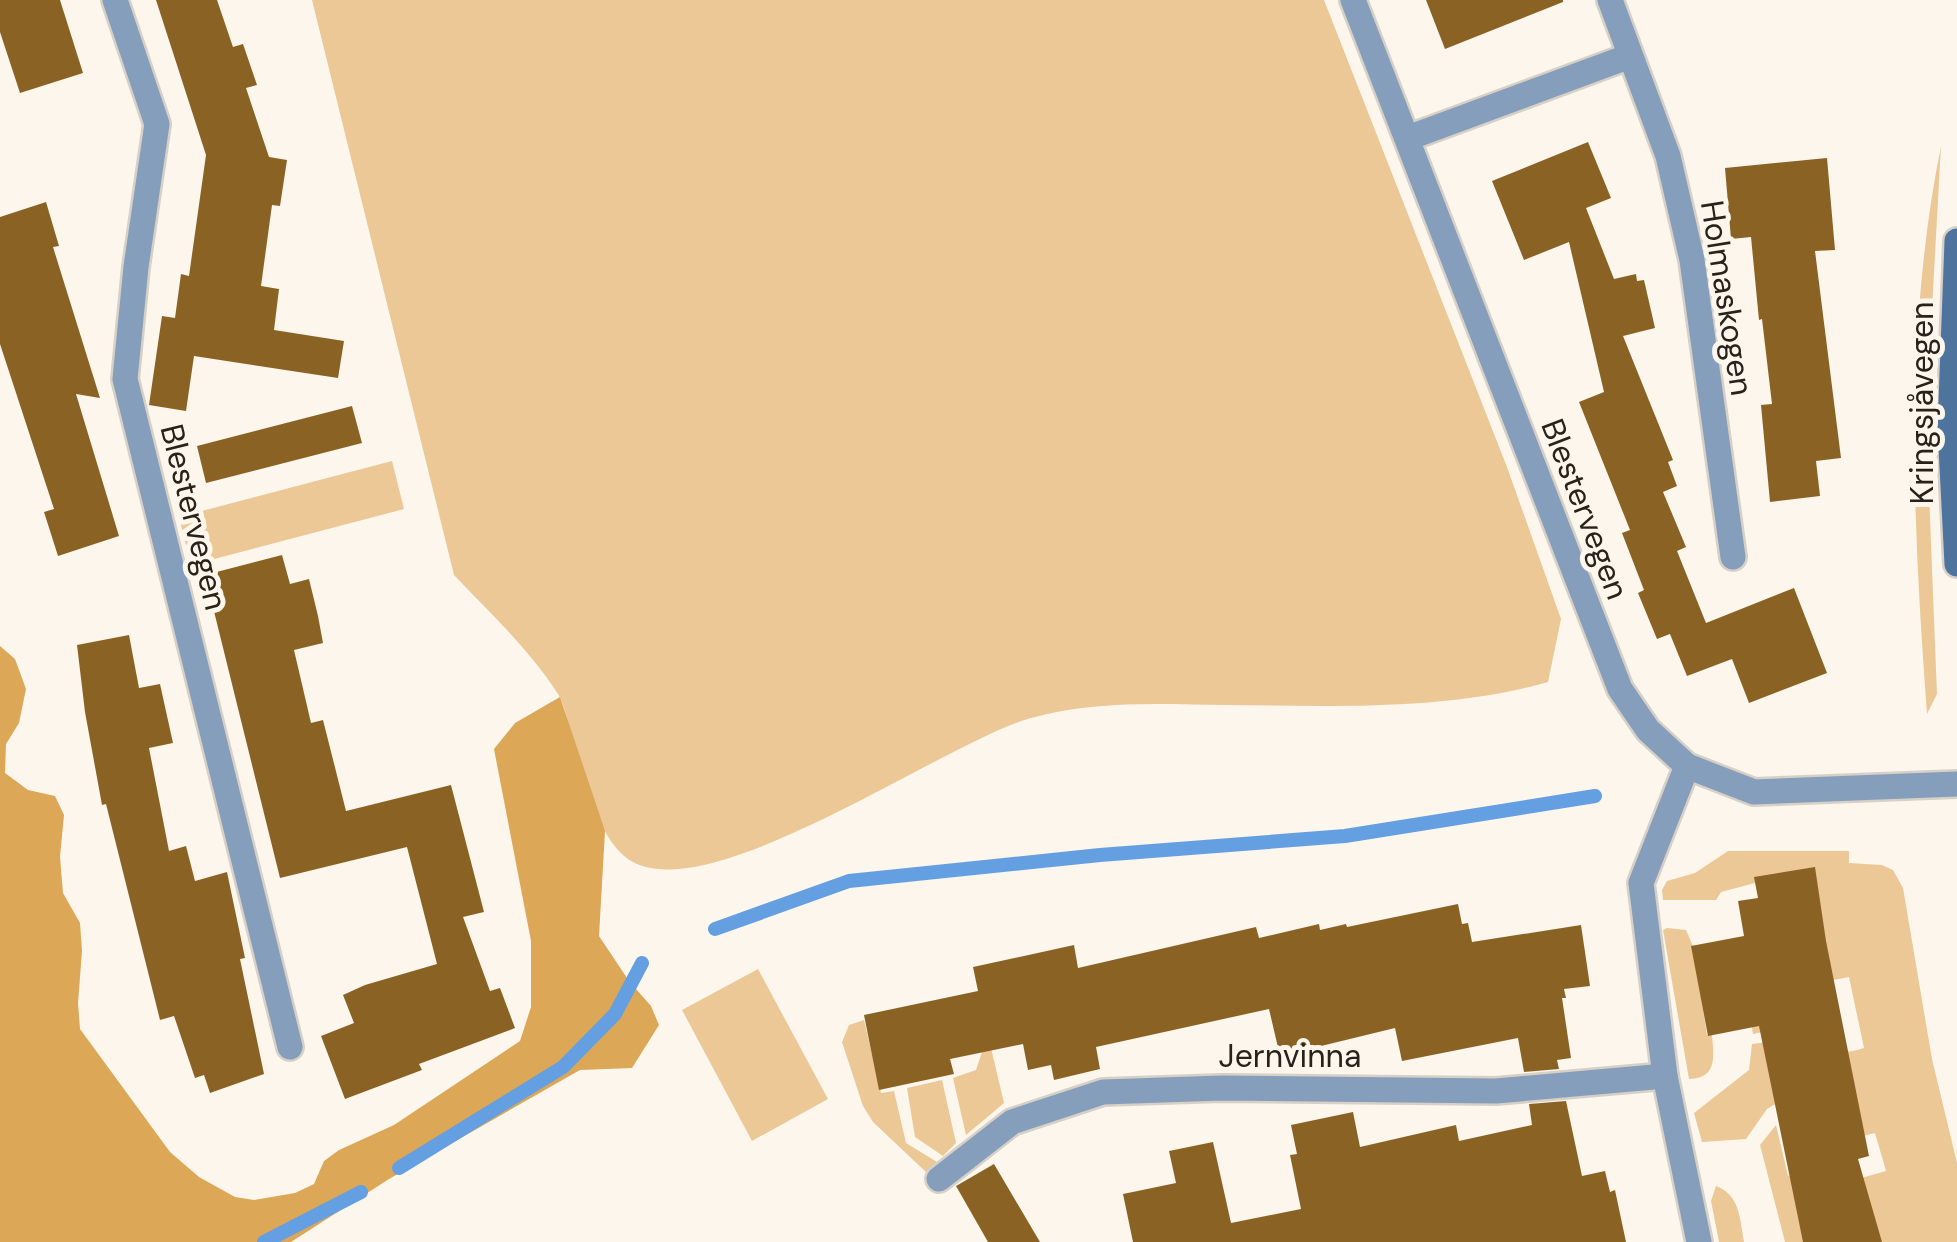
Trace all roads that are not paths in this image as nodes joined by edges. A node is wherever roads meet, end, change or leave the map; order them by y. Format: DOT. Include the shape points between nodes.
graph roads {
  1 [pos="115,0"];
  2 [pos="1353,0"];
  3 [pos="1610,0"];
  4 [pos="1630,56"];
  5 [pos="1408,138"];
  6 [pos="1957,241"];
  7 [pos="1732,557"];
  8 [pos="1957,564"];
  9 [pos="1687,766"];
  10 [pos="1957,784"];
  11 [pos="290,1047"];
  12 [pos="1665,1076"];
  13 [pos="939,1179"];
  14 [pos="1699,1242"];
  1 -- 11 [label="street, Blestervegen" via="157,124 125,380"];
  2 -- 5 [label="street, Blestervegen"];
  3 -- 4 [label="street, Holmaskogen"];
  4 -- 5 [label="street"];
  4 -- 7 [label="street, Holmaskogen" via="1668,156 1692,260"];
  5 -- 9 [label="street, Blestervegen" via="1620,689 1648,730"];
  6 -- 8 [label="street, Kringsjåvegen" via="1950,428"];
  9 -- 10 [label="street, Blestervegen" via="1754,792"];
  9 -- 12 [label="street" via="1642,883"];
  12 -- 13 [label="street, Jernvinna" via="1496,1091 1104,1092 1012,1122"];
  12 -- 14 [label="street"];
}
